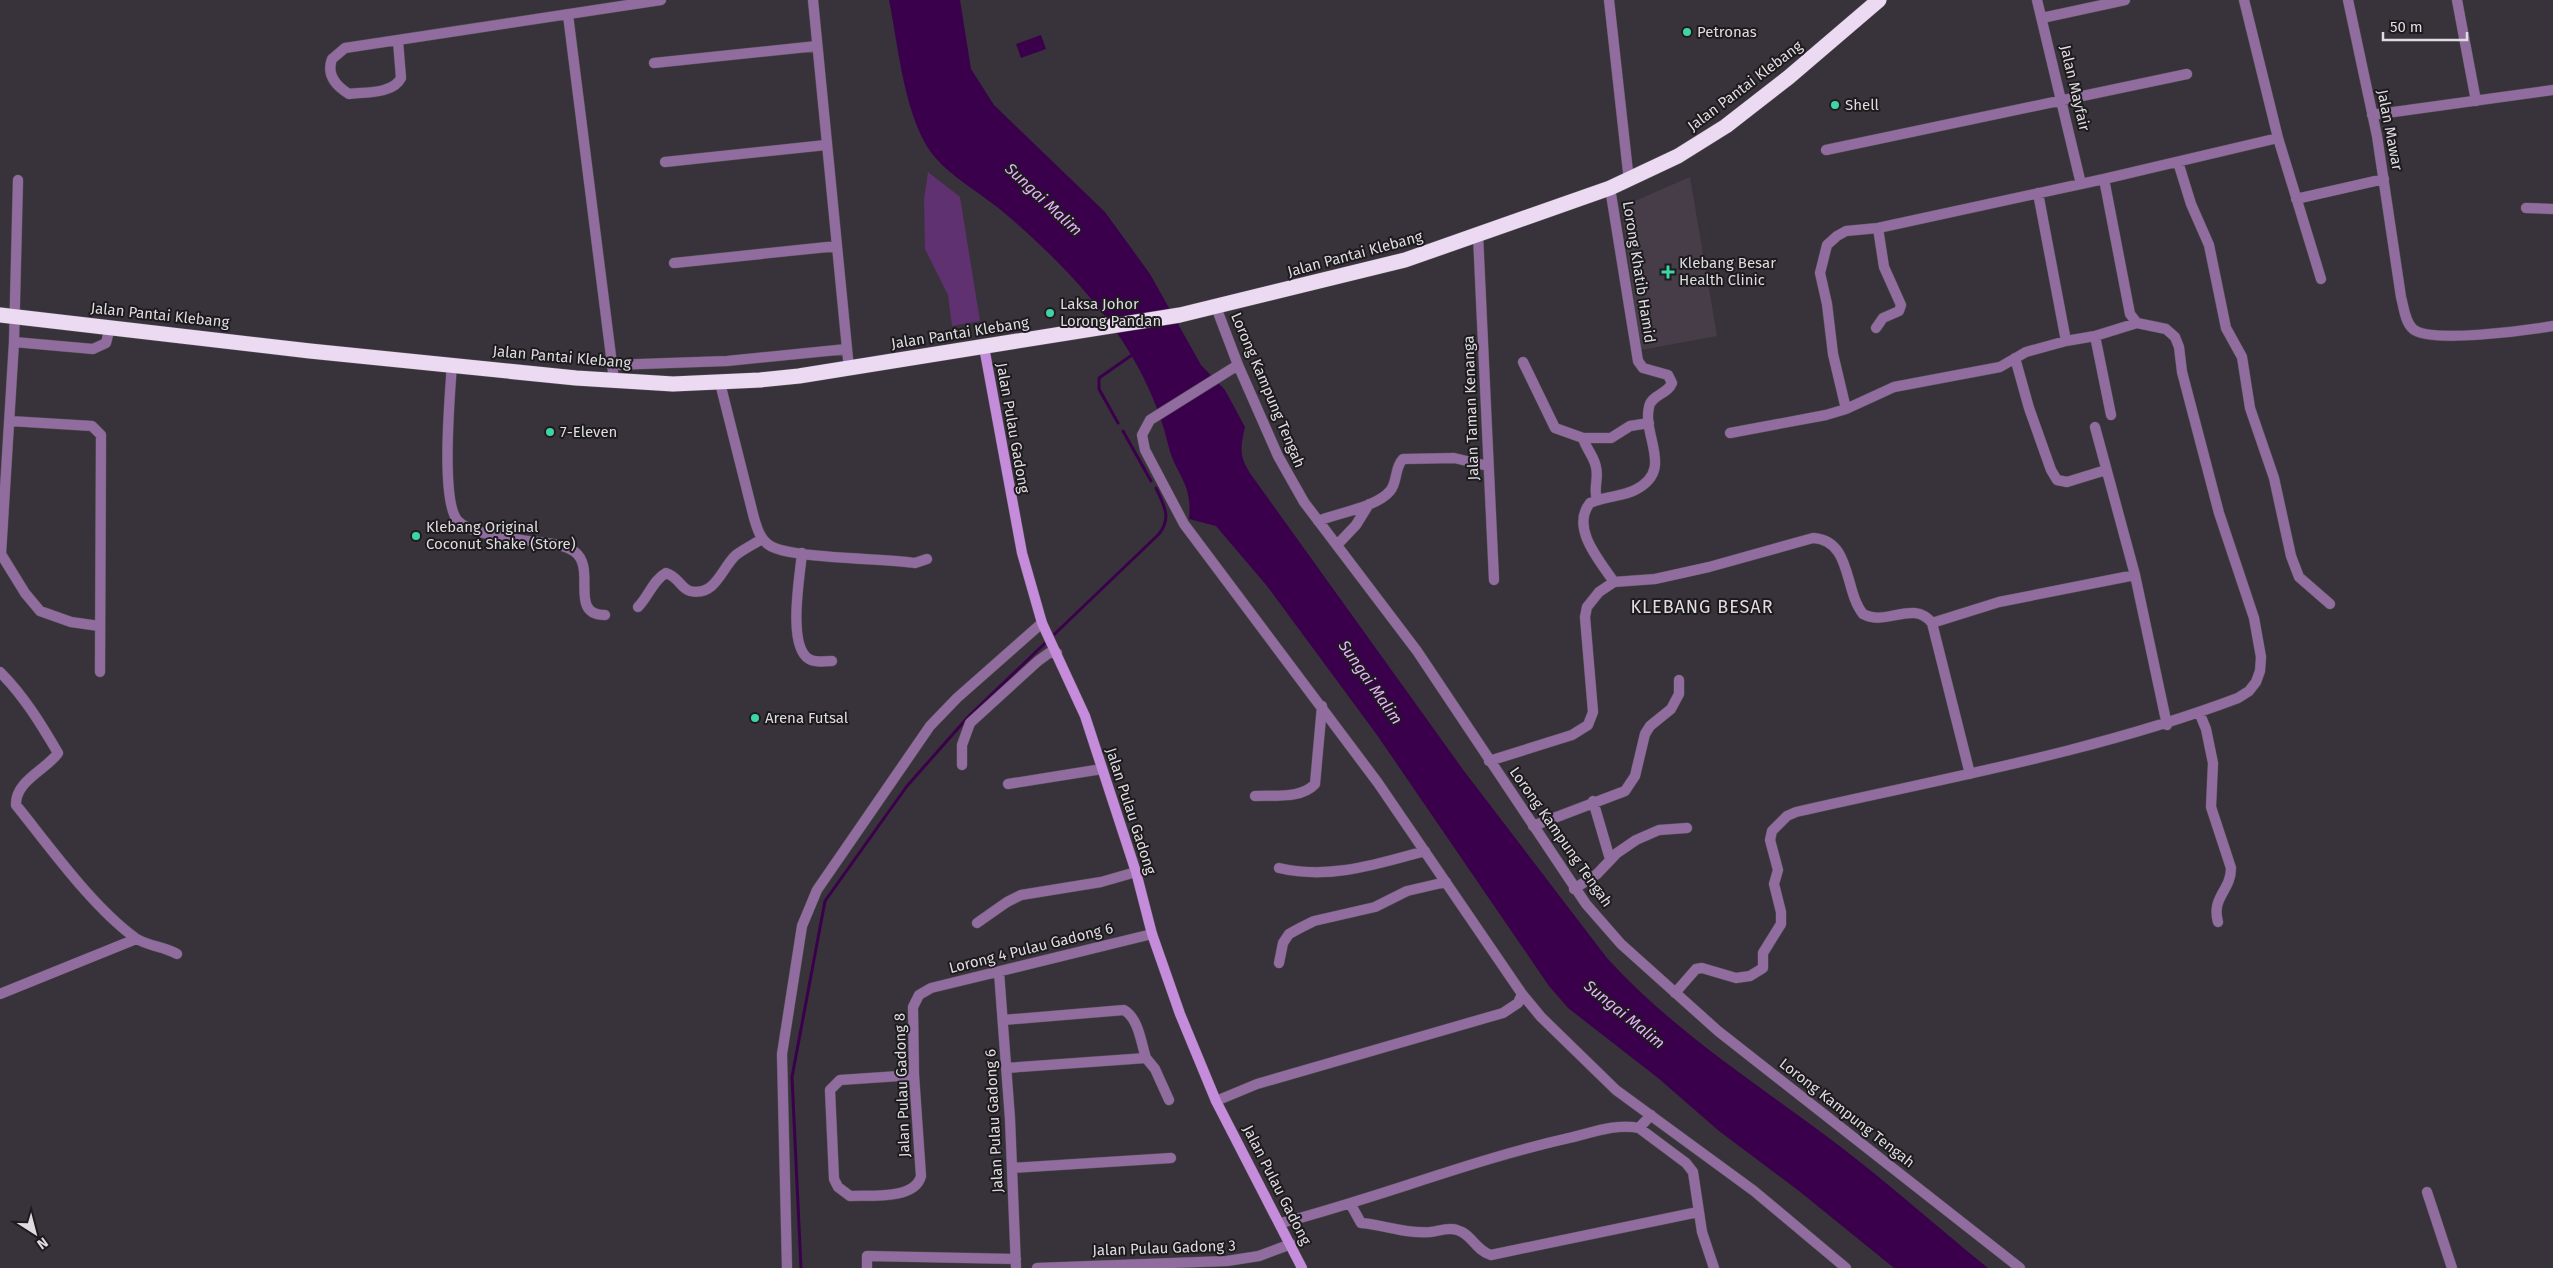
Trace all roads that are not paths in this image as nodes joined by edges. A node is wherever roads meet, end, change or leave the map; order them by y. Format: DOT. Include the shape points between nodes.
graph roads {
  1 [pos="661,0"];
  2 [pos="813,0"];
  3 [pos="1609,0"];
  4 [pos="1879,0"];
  5 [pos="2037,0"];
  6 [pos="2125,0"];
  7 [pos="2244,0"];
  8 [pos="2348,0"];
  9 [pos="2457,0"];
  10 [pos="568,15"];
  11 [pos="2042,18"];
  12 [pos="398,41"];
  13 [pos="818,46"];
  14 [pos="654,63"];
  15 [pos="2187,74"];
  16 [pos="2553,90"];
  17 [pos="2063,100"];
  18 [pos="2476,101"];
  19 [pos="2372,115"];
  20 [pos="2278,138"];
  21 [pos="826,146"];
  22 [pos="1826,150"];
  23 [pos="665,162"];
  24 [pos="2178,162"];
  25 [pos="2104,179"];
  26 [pos="2384,179"];
  27 [pos="18,180"];
  28 [pos="1629,180"];
  29 [pos="2081,184"];
  30 [pos="1610,188"];
  31 [pos="2038,193"];
  32 [pos="2296,198"];
  33 [pos="2526,208"];
  34 [pos="2553,209"];
  35 [pos="1878,228"];
  36 [pos="1478,235"];
  37 [pos="837,246"];
  38 [pos="674,263"];
  39 [pos="2321,279"];
  40 [pos="1216,307"];
  41 [pos="8,316"];
  42 [pos="2137,323"];
  43 [pos="2553,326"];
  44 [pos="110,327"];
  45 [pos="1876,328"];
  46 [pos="2095,336"];
  47 [pos="2066,341"];
  48 [pos="14,342"];
  49 [pos="984,347"];
  50 [pos="847,349"];
  51 [pos="2015,358"];
  52 [pos="1523,362"];
  53 [pos="452,364"];
  54 [pos="612,365"];
  55 [pos="1238,365"];
  56 [pos="849,369"];
  57 [pos="614,380"];
  58 [pos="720,383"];
  59 [pos="1846,409"];
  60 [pos="2111,415"];
  61 [pos="10,421"];
  62 [pos="1649,423"];
  63 [pos="2095,427"];
  64 [pos="1730,433"];
  65 [pos="1583,438"];
  66 [pos="1488,466"];
  67 [pos="2106,470"];
  68 [pos="1597,500"];
  69 [pos="1369,504"];
  70 [pos="1318,520"];
  71 [pos="762,538"];
  72 [pos="1337,545"];
  73 [pos="802,553"];
  74 [pos="927,559"];
  75 [pos="2135,575"];
  76 [pos="1494,580"];
  77 [pos="1614,582"];
  78 [pos="2330,604"];
  79 [pos="638,607"];
  80 [pos="605,615"];
  81 [pos="1932,623"];
  82 [pos="99,626"];
  83 [pos="1044,626"];
  84 [pos="1055,648"];
  85 [pos="832,661"];
  86 [pos="0,672"];
  87 [pos="100,672"];
  88 [pos="1679,680"];
  89 [pos="1322,706"];
  90 [pos="2199,712"];
  91 [pos="2167,725"];
  92 [pos="1489,761"];
  93 [pos="962,765"];
  94 [pos="1102,769"];
  95 [pos="1970,774"];
  96 [pos="1008,784"];
  97 [pos="1255,796"];
  98 [pos="1593,802"];
  99 [pos="1533,826"];
  100 [pos="1687,828"];
  101 [pos="1425,851"];
  102 [pos="1610,859"];
  103 [pos="1279,868"];
  104 [pos="1136,872"];
  105 [pos="1446,882"];
  106 [pos="1574,889"];
  107 [pos="977,922"];
  108 [pos="2218,922"];
  109 [pos="1152,934"];
  110 [pos="136,939"];
  111 [pos="177,954"];
  112 [pos="1279,963"];
  113 [pos="999,972"];
  114 [pos="0,994"];
  115 [pos="1522,994"];
  116 [pos="1675,994"];
  117 [pos="919,995"];
  118 [pos="1002,1020"];
  119 [pos="1146,1058"];
  120 [pos="1006,1068"];
  121 [pos="914,1075"];
  122 [pos="1169,1100"];
  123 [pos="1216,1101"];
  124 [pos="1651,1115"];
  125 [pos="1639,1128"];
  126 [pos="1171,1158"];
  127 [pos="1012,1168"];
  128 [pos="2427,1192"];
  129 [pos="1351,1205"];
  130 [pos="1698,1212"];
  131 [pos="1281,1223"];
  132 [pos="1291,1244"];
  133 [pos="940,1263"];
  134 [pos="1016,1263"];
  135 [pos="1229,1264"];
  136 [pos="787,1268"];
  137 [pos="867,1268"];
  138 [pos="1037,1268"];
  139 [pos="1302,1268"];
  140 [pos="1714,1268"];
  141 [pos="1846,1268"];
  142 [pos="2020,1268"];
  143 [pos="2452,1268"];
  1 -- 10 [label="street"];
  2 -- 13 [label="street"];
  3 -- 28 [label="street"];
  4 -- 28 [label="highway, Jalan Pantai Klebang" via="1789,78 1726,126 1678,156"];
  5 -- 11 [label="street, Jalan Mayfair"];
  6 -- 11 [label="street"];
  7 -- 20 [label="street"];
  8 -- 19 [label="street, Jalan Mawar"];
  9 -- 18 [label="street"];
  10 -- 12 [label="street"];
  10 -- 54 [label="street"];
  11 -- 17 [label="street, Jalan Mayfair"];
  12 -- 12 [label="street" via="401,78 396,85 349,94 332,78 330,65 340,50"];
  13 -- 14 [label="street"];
  13 -- 21 [label="street"];
  15 -- 17 [label="street"];
  16 -- 18 [label="street"];
  17 -- 22 [label="street"];
  17 -- 29 [label="street, Jalan Mayfair"];
  18 -- 19 [label="street"];
  19 -- 26 [label="street, Jalan Mawar"];
  20 -- 24 [label="street"];
  20 -- 32 [label="street"];
  21 -- 23 [label="street"];
  21 -- 37 [label="street"];
  24 -- 25 [label="street"];
  24 -- 78 [label="street" via="2208,245 2226,328 2242,357 2250,408 2274,478 2291,556 2299,577"];
  25 -- 29 [label="street"];
  25 -- 42 [label="street" via="2130,314"];
  26 -- 32 [label="street"];
  26 -- 43 [label="street, Jalan Mawar" via="2407,320 2413,329 2428,335 2491,334"];
  27 -- 41 [label="street"];
  28 -- 30 [label="highway, Jalan Pantai Klebang"];
  29 -- 31 [label="street"];
  30 -- 36 [label="highway, Jalan Pantai Klebang"];
  30 -- 62 [label="street, Lorong Khatib Hamid" via="1638,361 1647,370 1668,375 1672,383 1666,392 1650,403"];
  31 -- 35 [label="street"];
  31 -- 47 [label="street"];
  32 -- 39 [label="street"];
  33 -- 34 [label="street"];
  35 -- 45 [label="street" via="1884,267 1901,305 1900,311 1883,318"];
  35 -- 59 [label="street" via="1846,231 1837,236 1828,245 1820,273"];
  36 -- 40 [label="highway, Jalan Pantai Klebang" via="1405,260"];
  36 -- 66 [label="street, Jalan Taman Kenanga"];
  37 -- 38 [label="street"];
  37 -- 50 [label="street"];
  40 -- 49 [label="highway, Jalan Pantai Klebang"];
  40 -- 55 [label="street, Lorong Kampung Tengah"];
  41 -- 44 [label="highway, Jalan Pantai Klebang"];
  41 -- 48 [label="street"];
  42 -- 46 [label="street"];
  42 -- 90 [label="street" via="2166,329 2179,347 2184,379 2230,550 2254,618 2261,657 2256,682 2249,691"];
  44 -- 48 [label="street" via="106,343 93,349"];
  44 -- 53 [label="highway, Jalan Pantai Klebang"];
  46 -- 47 [label="street"];
  46 -- 60 [label="street"];
  47 -- 51 [label="street"];
  48 -- 61 [label="street"];
  49 -- 56 [label="highway, Jalan Pantai Klebang"];
  49 -- 83 [label="main road, Jalan Pulau Gadong" via="1022,553"];
  50 -- 54 [label="street" via="727,361"];
  50 -- 56 [label="street"];
  51 -- 59 [label="street" via="2000,367 1894,387"];
  51 -- 67 [label="street" via="2029,408 2057,480 2067,482"];
  52 -- 65 [label="street" via="1555,428"];
  53 -- 57 [label="highway, Jalan Pantai Klebang"];
  53 -- 80 [label="street" via="448,486 452,511 458,521 467,528 560,546 574,552 585,568 583,597 586,606 596,615"];
  54 -- 57 [label="street"];
  55 -- 70 [label="street, Lorong Kampung Tengah" via="1288,477"];
  55 -- 89 [label="street" via="1150,420 1144,428 1143,442 1184,524"];
  56 -- 58 [label="highway, Jalan Pantai Klebang"];
  57 -- 58 [label="highway, Jalan Pantai Klebang"];
  58 -- 71 [label="street"];
  59 -- 64 [label="street"];
  61 -- 82 [label="street" via="2,554 25,593 40,610 71,622"];
  61 -- 82 [label="street" via="92,426 101,435"];
  62 -- 65 [label="street" via="1630,426 1611,438"];
  62 -- 68 [label="street" via="1655,456 1652,475 1636,490"];
  63 -- 67 [label="street"];
  65 -- 68 [label="street" via="1596,464 1594,491"];
  66 -- 69 [label="street" via="1454,458 1403,459 1398,464 1391,490"];
  66 -- 76 [label="street, Jalan Taman Kenanga"];
  67 -- 75 [label="street"];
  68 -- 77 [label="street" via="1586,508 1585,532 1592,551"];
  69 -- 70 [label="street"];
  69 -- 72 [label="street" via="1356,526"];
  70 -- 72 [label="street, Lorong Kampung Tengah"];
  71 -- 73 [label="street" via="774,548"];
  71 -- 79 [label="street" via="735,556 718,581 709,587 692,591 686,589 678,578 666,573 658,577"];
  72 -- 92 [label="street, Lorong Kampung Tengah" via="1417,651"];
  73 -- 74 [label="street" via="915,562"];
  73 -- 85 [label="street" via="798,645 809,660"];
  75 -- 81 [label="street" via="1999,602"];
  75 -- 91 [label="street"];
  77 -- 81 [label="street" via="1655,579 1822,538 1838,550 1855,601 1863,614 1878,618 1915,612 1922,613"];
  77 -- 92 [label="street" via="1599,592 1587,607 1585,629 1593,712 1588,725 1572,735"];
  81 -- 95 [label="street"];
  82 -- 87 [label="street"];
  83 -- 84 [label="main road, Jalan Pulau Gadong"];
  83 -- 136 [label="street" via="957,698 930,726 816,890 808,907 798,945 782,1054"];
  84 -- 93 [label="street" via="970,723 962,745"];
  84 -- 94 [label="main road, Jalan Pulau Gadong" via="1085,716"];
  86 -- 110 [label="street" via="42,725 58,753 24,785 16,796 16,804 96,900"];
  88 -- 98 [label="street" via="1679,694 1672,709 1645,734 1632,784 1625,791"];
  89 -- 97 [label="street" via="1315,784 1301,794"];
  89 -- 101 [label="street"];
  90 -- 91 [label="street"];
  90 -- 108 [label="street" via="2213,763 2211,807 2231,868 2231,879 2216,906"];
  91 -- 95 [label="street"];
  92 -- 99 [label="street, Lorong Kampung Tengah"];
  94 -- 96 [label="street"];
  94 -- 104 [label="main road, Jalan Pulau Gadong"];
  95 -- 116 [label="street" via="1787,816 1772,831 1770,840 1778,870 1774,884 1781,924 1763,952 1763,968 1750,976 1736,978 1696,969"];
  98 -- 99 [label="street"];
  98 -- 102 [label="street"];
  99 -- 106 [label="street, Lorong Kampung Tengah"];
  100 -- 102 [label="street" via="1659,830 1636,840"];
  101 -- 103 [label="street" via="1349,871 1309,873"];
  101 -- 105 [label="street"];
  102 -- 106 [label="street" via="1597,874"];
  104 -- 107 [label="street" via="1101,882 1021,896"];
  104 -- 109 [label="main road, Jalan Pulau Gadong"];
  105 -- 112 [label="street" via="1407,891 1375,907 1314,921 1290,934 1283,943"];
  105 -- 115 [label="street"];
  106 -- 116 [label="street, Lorong Kampung Tengah" via="1621,944"];
  109 -- 113 [label="street, Lorong 4 Pulau Gadong 6"];
  109 -- 123 [label="main road, Jalan Pulau Gadong"];
  110 -- 111 [label="street" via="168,948"];
  110 -- 114 [label="street"];
  113 -- 117 [label="street, Lorong 4 Pulau Gadong 6" via="931,988"];
  113 -- 118 [label="street, Jalan Pulau Gadong 6"];
  115 -- 123 [label="street" via="1518,1003 1503,1013 1257,1084"];
  115 -- 124 [label="street" via="1616,1090"];
  116 -- 142 [label="street, Lorong Kampung Tengah"];
  117 -- 121 [label="street, Jalan Pulau Gadong 8" via="913,1007"];
  118 -- 119 [label="street" via="1124,1010 1135,1023"];
  118 -- 120 [label="street, Jalan Pulau Gadong 6"];
  119 -- 120 [label="street"];
  119 -- 122 [label="street" via="1155,1069"];
  120 -- 127 [label="street, Jalan Pulau Gadong 6"];
  121 -- 121 [label="street, Jalan Pulau Gadong 8" via="840,1080 830,1090 834,1179 850,1196 907,1192 915,1188 921,1176"];
  123 -- 131 [label="main road, Jalan Pulau Gadong"];
  124 -- 125 [label="street"];
  124 -- 141 [label="street" via="1754,1191"];
  125 -- 129 [label="street" via="1621,1126 1528,1147"];
  125 -- 130 [label="street" via="1686,1163 1693,1172"];
  126 -- 127 [label="street"];
  127 -- 134 [label="street, Jalan Pulau Gadong 6"];
  128 -- 143 [label="street"];
  129 -- 130 [label="street" via="1361,1223 1406,1232 1458,1230 1482,1252 1491,1255"];
  129 -- 131 [label="street"];
  130 -- 140 [label="street"];
  131 -- 132 [label="main road, Jalan Pulau Gadong"];
  132 -- 135 [label="street, Jalan Pulau Gadong 3"];
  132 -- 139 [label="main road, Jalan Pulau Gadong"];
  133 -- 134 [label="street"];
  133 -- 137 [label="street" via="867,1256"];
  135 -- 138 [label="street, Jalan Pulau Gadong 3"];
}
